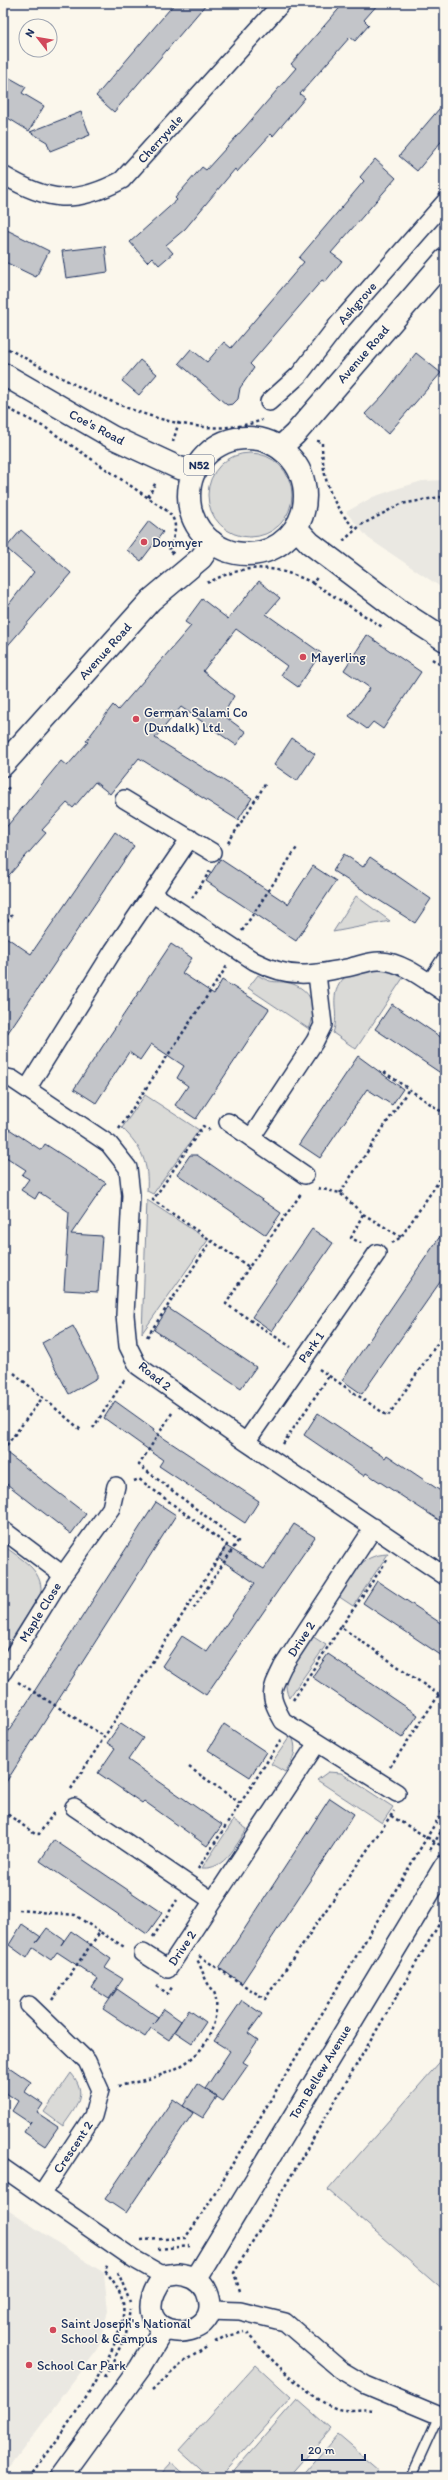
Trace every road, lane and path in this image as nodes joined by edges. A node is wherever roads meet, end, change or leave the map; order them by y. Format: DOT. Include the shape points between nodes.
graph roads {
  1 [pos="282,3"];
  2 [pos="3,175"];
  3 [pos="445,202"];
  4 [pos="445,260"];
  5 [pos="3,346"];
  6 [pos="3,374"];
  7 [pos="3,406"];
  8 [pos="267,410"];
  9 [pos="288,441"];
  10 [pos="195,471"];
  11 [pos="445,499"];
  12 [pos="296,528"];
  13 [pos="356,530"];
  14 [pos="212,542"];
  15 [pos="329,557"];
  16 [pos="193,565"];
  17 [pos="313,583"];
  18 [pos="388,631"];
  19 [pos="445,640"];
  20 [pos="425,655"];
  21 [pos="445,668"];
  22 [pos="8,774"];
  23 [pos="3,794"];
  24 [pos="124,799"];
  25 [pos="190,838"];
  26 [pos="298,846"];
  27 [pos="212,852"];
  28 [pos="153,894"];
  29 [pos="12,915"];
  30 [pos="3,926"];
  31 [pos="235,948"];
  32 [pos="445,961"];
  33 [pos="317,974"];
  34 [pos="430,984"];
  35 [pos="445,994"];
  36 [pos="384,1072"];
  37 [pos="3,1077"];
  38 [pos="27,1089"];
  39 [pos="409,1089"];
  40 [pos="445,1114"];
  41 [pos="228,1122"];
  42 [pos="251,1138"];
  43 [pos="108,1144"];
  44 [pos="445,1172"];
  45 [pos="308,1181"];
  46 [pos="340,1193"];
  47 [pos="363,1214"];
  48 [pos="401,1237"];
  49 [pos="211,1241"];
  50 [pos="377,1253"];
  51 [pos="249,1267"];
  52 [pos="445,1332"];
  53 [pos="304,1357"];
  54 [pos="135,1359"];
  55 [pos="14,1373"];
  56 [pos="329,1376"];
  57 [pos="43,1397"];
  58 [pos="182,1397"];
  59 [pos="94,1428"];
  60 [pos="81,1430"];
  61 [pos="246,1442"];
  62 [pos="3,1450"];
  63 [pos="272,1460"];
  64 [pos="116,1486"];
  65 [pos="374,1527"];
  66 [pos="3,1530"];
  67 [pos="398,1544"];
  68 [pos="63,1575"];
  69 [pos="445,1576"];
  70 [pos="192,1611"];
  71 [pos="341,1627"];
  72 [pos="10,1677"];
  73 [pos="445,1686"];
  74 [pos="439,1695"];
  75 [pos="286,1721"];
  76 [pos="104,1736"];
  77 [pos="317,1743"];
  78 [pos="190,1767"];
  79 [pos="379,1782"];
  80 [pos="397,1793"];
  81 [pos="67,1801"];
  82 [pos="240,1803"];
  83 [pos="445,1807"];
  84 [pos="3,1811"];
  85 [pos="391,1816"];
  86 [pos="445,1825"];
  87 [pos="426,1837"];
  88 [pos="435,1842"];
  89 [pos="445,1849"];
  90 [pos="426,1855"];
  91 [pos="445,1866"];
  92 [pos="188,1884"];
  93 [pos="213,1901"];
  94 [pos="19,1910"];
  95 [pos="445,1914"];
  96 [pos="100,1932"];
  97 [pos="143,1953"];
  98 [pos="35,2011"];
  99 [pos="100,2090"];
  100 [pos="3,2168"];
  101 [pos="42,2193"];
  102 [pos="195,2240"];
  103 [pos="121,2249"];
  104 [pos="156,2249"];
  105 [pos="164,2276"];
  106 [pos="196,2279"];
  107 [pos="209,2310"];
  108 [pos="240,2311"];
  109 [pos="164,2328"];
  110 [pos="246,2332"];
  111 [pos="104,2378"];
  112 [pos="148,2393"];
  113 [pos="374,2410"];
  114 [pos="442,2416"];
  115 [pos="30,2477"];
  116 [pos="61,2477"];
  117 [pos="411,2477"];
  1 -- 2 [label="street, Cherryvale" via="122,180 99,192 51,197 28,190"];
  3 -- 8 [label="street, Ashgrove"];
  4 -- 9 [label="main road, Avenue Road"];
  5 -- 8 [label="path" via="104,400 156,417 201,426 247,426"];
  6 -- 10 [label="main road, Coe's Road / N52" via="112,437 179,468"];
  7 -- 16 [label="path" via="46,428 166,510 174,517 176,526 168,550"];
  9 -- 10 [label="main road, N52" via="249,438 233,440 218,446 205,457"];
  9 -- 12 [label="main road, N52" via="306,493 303,511"];
  9 -- 13 [label="path" via="322,442 322,465 328,490 344,518"];
  10 -- 14 [label="main road, N52" via="190,486 193,517 201,531"];
  11 -- 13 [label="path" via="440,497 401,504"];
  12 -- 14 [label="main road, N52" via="283,542 266,551 248,554 229,551"];
  12 -- 15 [label="main road" via="310,543"];
  13 -- 15 [label="path"];
  14 -- 16 [label="main road, Avenue Road"];
  15 -- 17 [label="path"];
  15 -- 19 [label="main road" via="400,611"];
  16 -- 17 [label="path" via="203,585 223,575 271,568 289,571"];
  16 -- 22 [label="main road, Avenue Road" via="151,600"];
  17 -- 18 [label="path"];
  20 -- 21 [label="path"];
  22 -- 23 [label="path"];
  24 -- 25 [label="street"];
  25 -- 27 [label="street"];
  25 -- 28 [label="street"];
  26 -- 31 [label="path"];
  28 -- 31 [label="street"];
  28 -- 38 [label="street" via="113,951"];
  29 -- 30 [label="path"];
  31 -- 33 [label="street" via="269,969 296,976"];
  31 -- 43 [label="path"];
  32 -- 34 [label="street"];
  33 -- 34 [label="street" via="380,960 398,964"];
  33 -- 42 [label="street" via="323,1025"];
  34 -- 35 [label="street"];
  36 -- 39 [label="path"];
  37 -- 38 [label="street, Road 2" via="12,1079"];
  38 -- 43 [label="street, Road 2"];
  39 -- 40 [label="path"];
  39 -- 46 [label="path"];
  41 -- 42 [label="street"];
  41 -- 49 [label="path" via="219,1136 203,1126 153,1200"];
  42 -- 45 [label="street"];
  43 -- 54 [label="street, Road 2" via="128,1168 129,1175 131,1195 125,1315 128,1346"];
  44 -- 48 [label="path"];
  45 -- 46 [label="path"];
  45 -- 51 [label="path"];
  46 -- 47 [label="path"];
  47 -- 48 [label="path"];
  47 -- 50 [label="path" via="351,1238"];
  48 -- 50 [label="path"];
  49 -- 51 [label="path"];
  49 -- 54 [label="path"];
  50 -- 53 [label="street, Park 1"];
  51 -- 53 [label="path" via="226,1304"];
  52 -- 56 [label="path" via="388,1416"];
  53 -- 56 [label="path"];
  53 -- 61 [label="street, Park 1"];
  54 -- 58 [label="street, Road 2" via="138,1366"];
  54 -- 59 [label="path"];
  55 -- 57 [label="path"];
  56 -- 63 [label="path"];
  57 -- 60 [label="path"];
  57 -- 62 [label="path"];
  58 -- 61 [label="street, Road 2"];
  58 -- 70 [label="path" via="139,1465 238,1541"];
  61 -- 63 [label="street, Road 2"];
  63 -- 65 [label="street, Road 2"];
  64 -- 68 [label="street" via="111,1508"];
  64 -- 76 [label="path" via="139,1479 227,1545"];
  65 -- 67 [label="street, Road 2"];
  65 -- 75 [label="street, Drive 2" via="283,1666 272,1690 274,1705"];
  66 -- 68 [label="street, Maple Close"];
  67 -- 69 [label="street, Road 2"];
  67 -- 71 [label="path"];
  68 -- 72 [label="street, Maple Close"];
  71 -- 74 [label="path"];
  71 -- 75 [label="path"];
  72 -- 76 [label="path"];
  73 -- 74 [label="path"];
  74 -- 79 [label="path"];
  75 -- 77 [label="street"];
  75 -- 82 [label="path"];
  76 -- 81 [label="path"];
  77 -- 79 [label="street"];
  77 -- 93 [label="street, Drive 2"];
  78 -- 82 [label="path"];
  79 -- 80 [label="street"];
  80 -- 85 [label="path" via="397,1807"];
  81 -- 84 [label="path" via="39,1834"];
  81 -- 92 [label="street"];
  82 -- 92 [label="path"];
  83 -- 87 [label="path"];
  85 -- 87 [label="path"];
  85 -- 99 [label="path" via="266,1999 194,1953 214,1992 216,2010 212,2030 204,2046 187,2063 169,2073"];
  86 -- 88 [label="path"];
  87 -- 88 [label="path"];
  87 -- 103 [label="path" via="205,2210 185,2238 124,2241"];
  88 -- 89 [label="path"];
  88 -- 90 [label="path"];
  91 -- 106 [label="street, Tom Bellew Avenue"];
  92 -- 93 [label="street"];
  92 -- 97 [label="path"];
  93 -- 97 [label="street, Drive 2" via="168,1969"];
  94 -- 96 [label="path" via="75,1915"];
  95 -- 108 [label="path" via="234,2273 242,2295"];
  96 -- 97 [label="path" via="140,1957"];
  96 -- 98 [label="path"];
  98 -- 99 [label="street" via="87,2061"];
  99 -- 101 [label="street, Crescent 2" via="93,2116"];
  100 -- 101 [label="street"];
  101 -- 103 [label="street"];
  102 -- 104 [label="path" via="190,2246"];
  103 -- 105 [label="street"];
  103 -- 111 [label="path" via="116,2269 130,2304 126,2335"];
  103 -- 115 [label="path" via="105,2271 116,2284 123,2304 120,2333 87,2393"];
  105 -- 106 [label="street" via="178,2274"];
  105 -- 109 [label="street" via="155,2288 151,2306 157,2322"];
  106 -- 107 [label="street" via="207,2292"];
  107 -- 108 [label="street"];
  107 -- 109 [label="street" via="199,2326 191,2330 182,2333"];
  108 -- 110 [label="path"];
  108 -- 114 [label="street" via="285,2322 341,2370 366,2385"];
  109 -- 116 [label="street" via="140,2368"];
  110 -- 112 [label="path" via="224,2337 186,2360"];
  110 -- 113 [label="path" via="318,2398 339,2409"];
  114 -- 117 [label="lane"];
}
